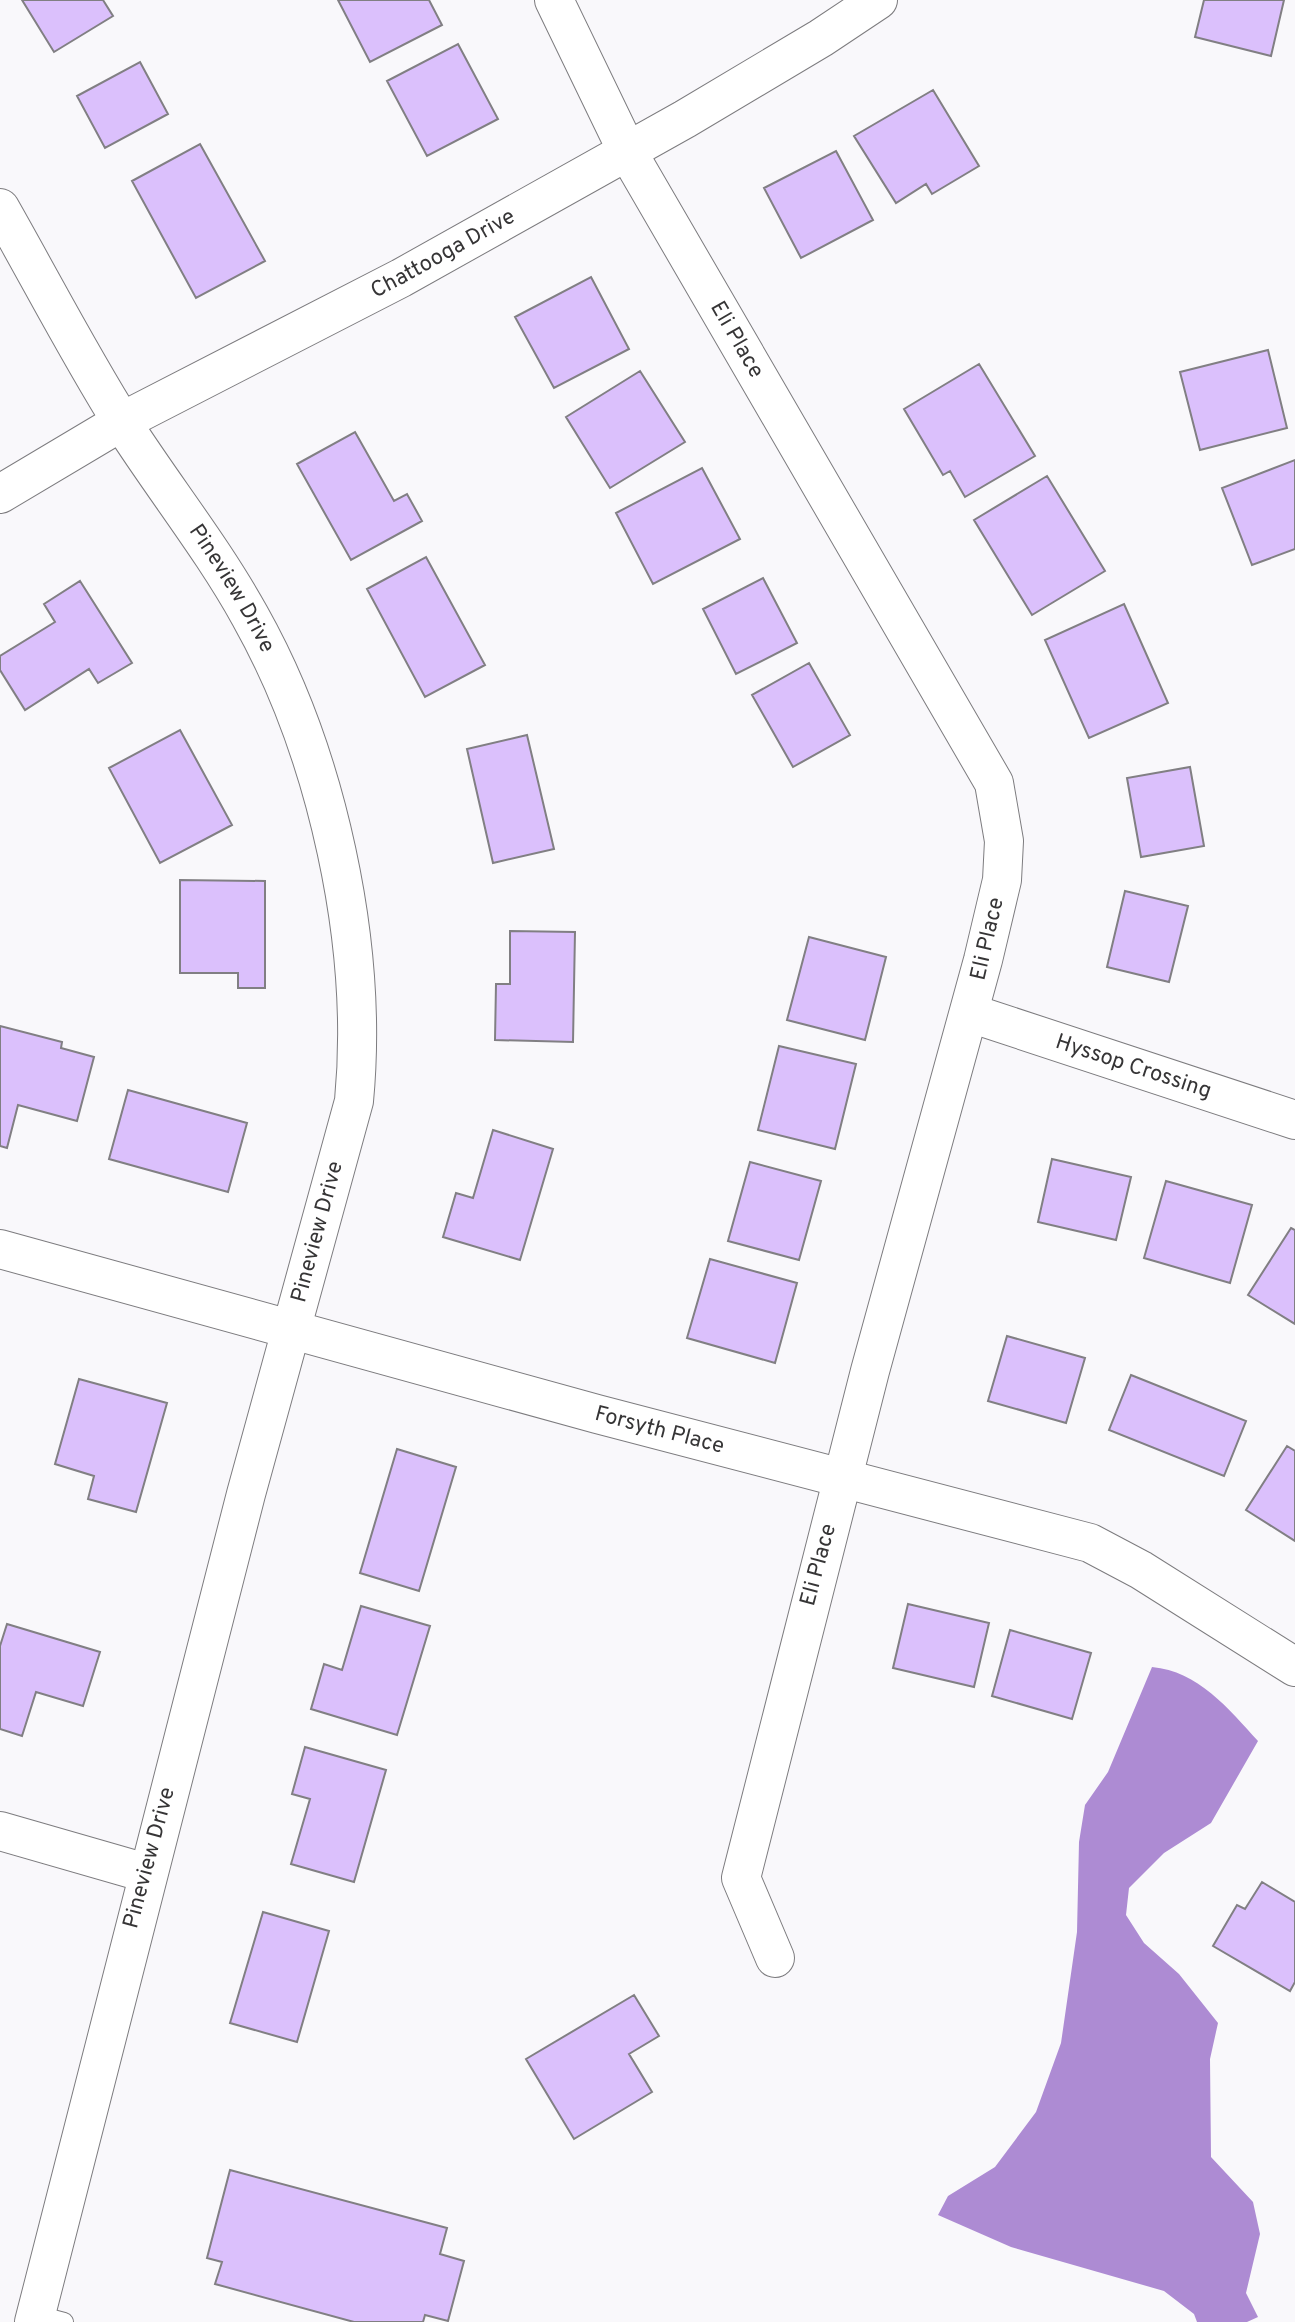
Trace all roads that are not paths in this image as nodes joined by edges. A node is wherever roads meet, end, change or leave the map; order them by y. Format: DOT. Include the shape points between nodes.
graph roads {
  1 [pos="554,0"];
  2 [pos="878,0"];
  3 [pos="627,151"];
  4 [pos="0,208"];
  5 [pos="121,422"];
  6 [pos="0,494"];
  7 [pos="970,1013"];
  8 [pos="1295,1120"];
  9 [pos="0,1249"];
  10 [pos="292,1329"];
  11 [pos="843,1477"];
  12 [pos="1295,1667"];
  13 [pos="0,1831"];
  14 [pos="146,1873"];
  15 [pos="775,1958"];
  16 [pos="40,2320"];
  1 -- 3 [label="street, Eli Place"];
  2 -- 3 [label="street, Chattooga Drive" via="808,47"];
  3 -- 5 [label="street, Chattooga Drive" via="401,278"];
  3 -- 7 [label="street, Eli Place" via="994,783 1004,841 1002,880"];
  4 -- 5 [label="street, Pineview Drive"];
  5 -- 6 [label="street, Chattooga Drive"];
  5 -- 10 [label="street, Pineview Drive" via="249,614 288,691 318,772 331,828 350,943 358,1058 354,1101"];
  7 -- 8 [label="street, Hyssop Crossing"];
  7 -- 11 [label="street, Eli Place"];
  9 -- 10 [label="street, Forsyth Place"];
  10 -- 11 [label="street, Forsyth Place"];
  10 -- 14 [label="street, Pineview Drive"];
  11 -- 12 [label="street, Forsyth Place" via="1090,1543"];
  11 -- 15 [label="street, Eli Place" via="741,1878"];
  13 -- 14 [label="street"];
  14 -- 16 [label="street, Pineview Drive"];
}
